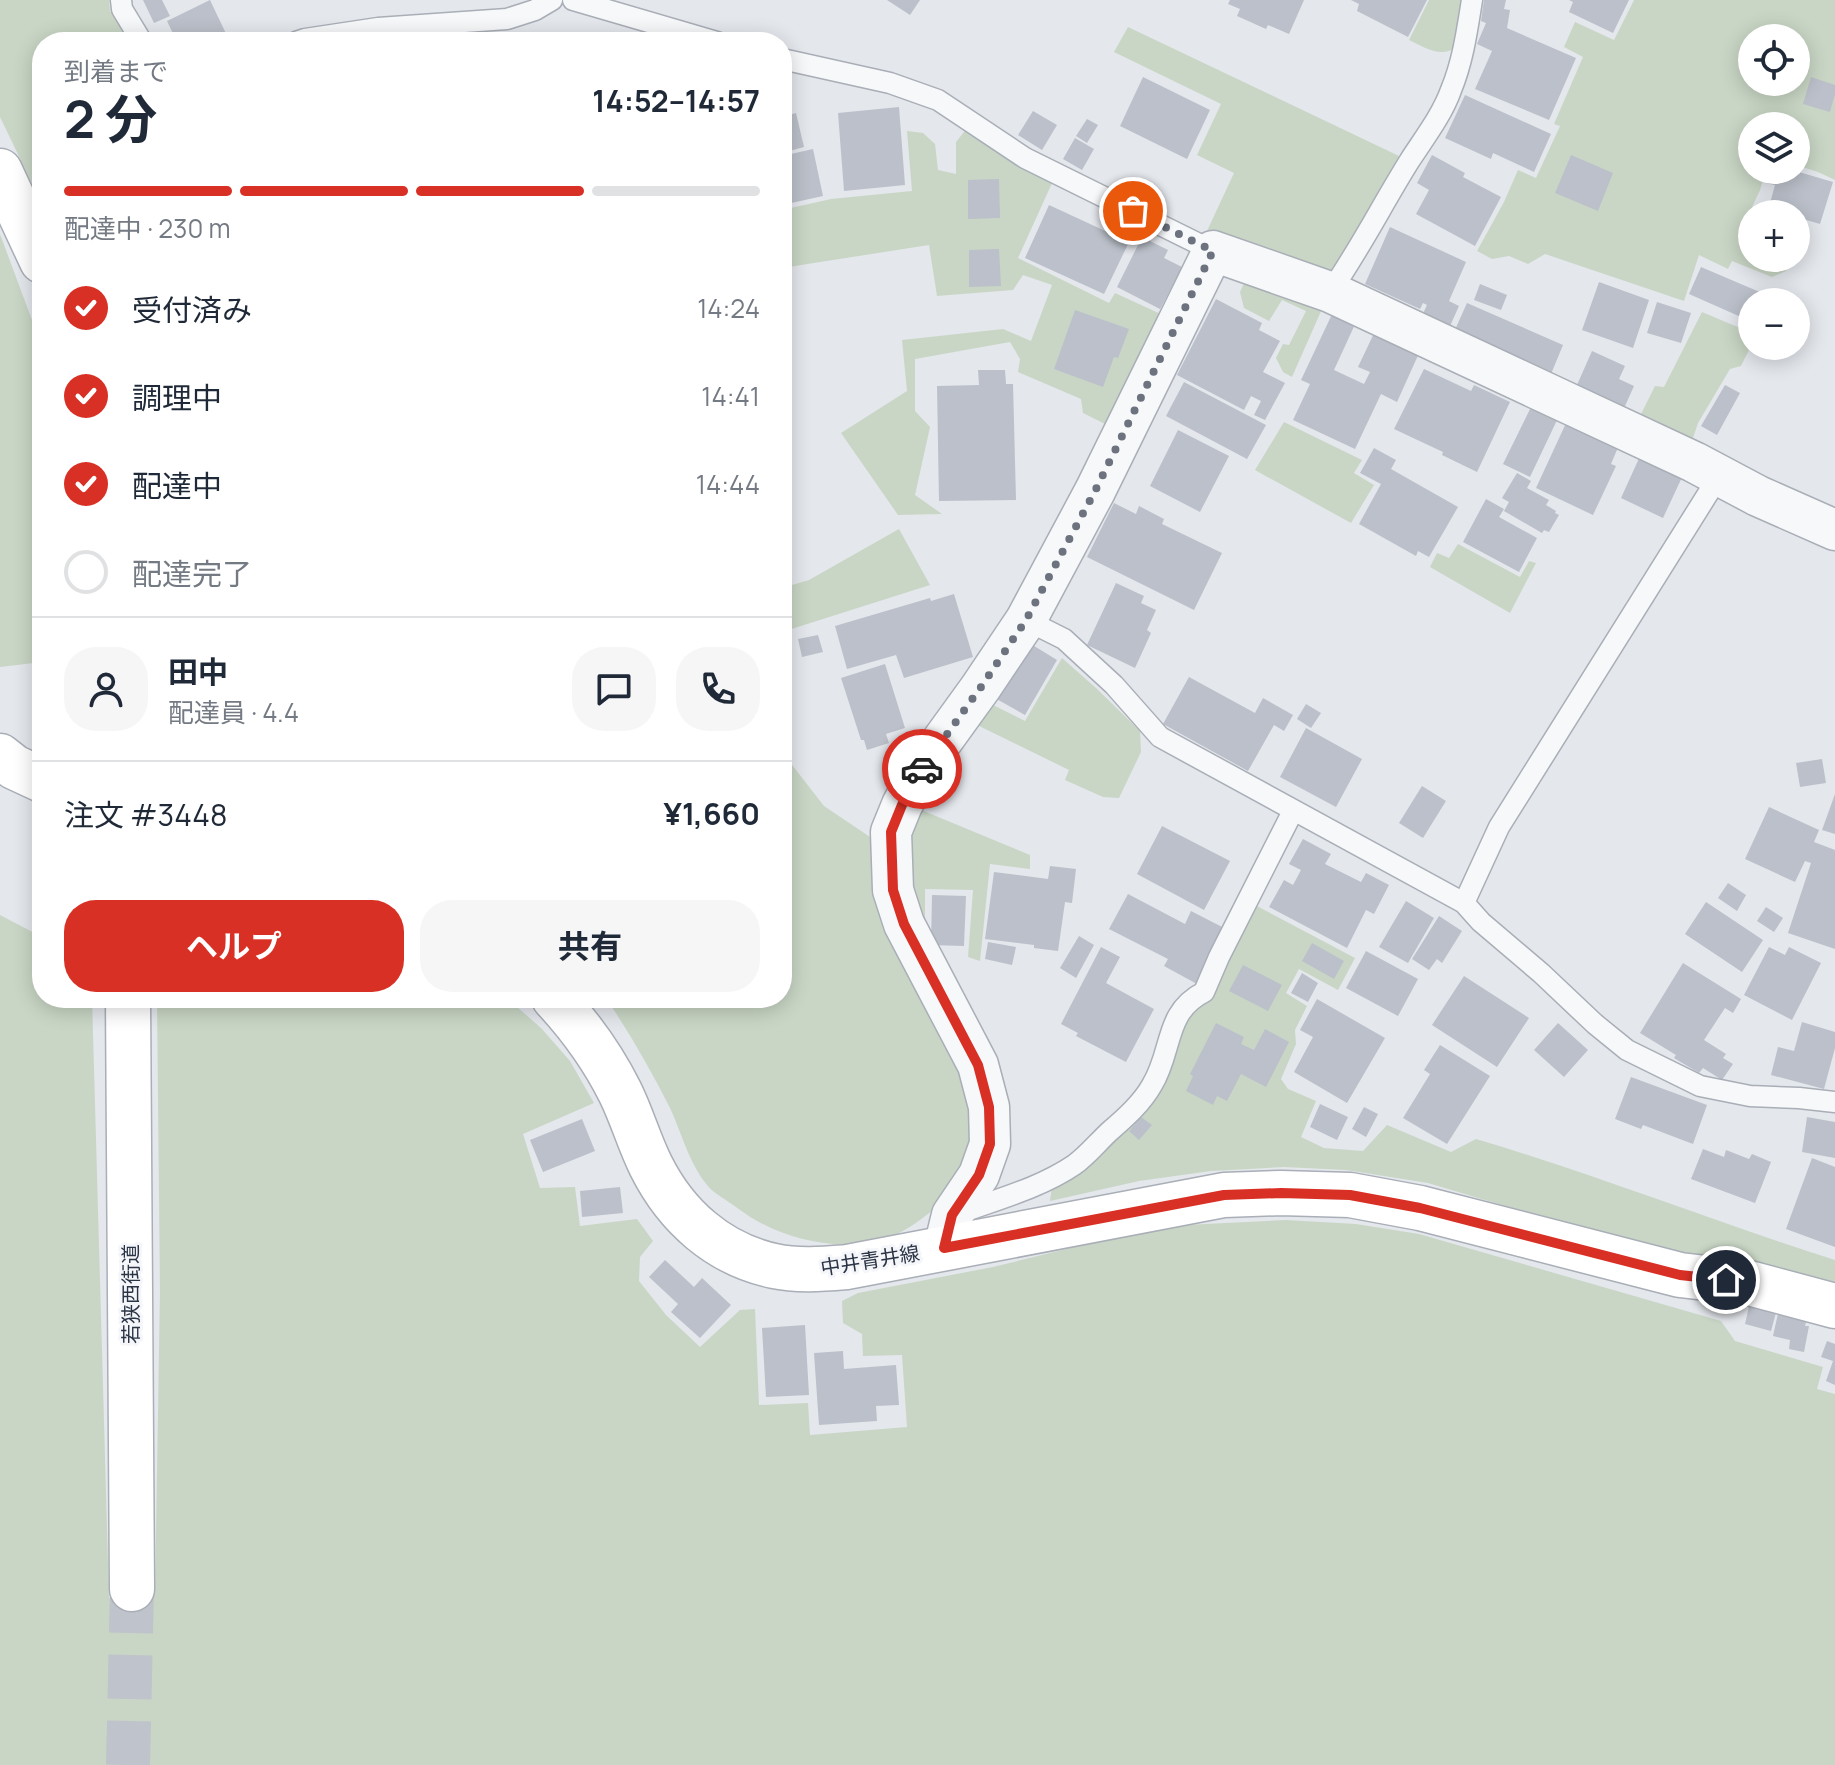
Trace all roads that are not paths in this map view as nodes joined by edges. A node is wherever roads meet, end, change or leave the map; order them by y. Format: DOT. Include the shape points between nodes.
graph roads {
  1 [pos="121,0"];
  2 [pos="552,0"];
  3 [pos="573,0"];
  4 [pos="1472,0"];
  5 [pos="136,32"];
  6 [pos="351,32"];
  7 [pos="683,32"];
  8 [pos="792,61"];
  9 [pos="0,171"];
  10 [pos="32,240"];
  11 [pos="1213,251"];
  12 [pos="1330,292"];
  13 [pos="1719,476"];
  14 [pos="1835,530"];
  15 [pos="1026,620"];
  16 [pos="0,756"];
  17 [pos="32,775"];
  18 [pos="1293,811"];
  19 [pos="1464,903"];
  20 [pos="128,1008"];
  21 [pos="563,1008"];
  22 [pos="1835,1102"];
  23 [pos="948,1232"];
  24 [pos="1835,1306"];
  25 [pos="132,1589"];
  1 -- 5 [label="lane"];
  2 -- 6 [label="lane" via="507,19"];
  3 -- 7 [label="lane"];
  4 -- 12 [label="lane" via="1462,61 1450,94"];
  8 -- 11 [label="lane" via="890,83 938,100 1025,158"];
  9 -- 10 [label="main road"];
  11 -- 12 [label="street"];
  11 -- 15 [label="street"];
  12 -- 13 [label="street"];
  13 -- 14 [label="street"];
  13 -- 19 [label="lane" via="1499,827"];
  15 -- 18 [label="lane" via="1064,639 1160,737"];
  15 -- 23 [label="street" via="921,770 891,832 893,890 904,924 978,1065 989,1107 990,1144"];
  16 -- 17 [label="main road"];
  18 -- 19 [label="lane"];
  18 -- 23 [label="lane" via="1204,992 1190,999 1175,1018 1152,1086 1074,1164"];
  19 -- 22 [label="lane" via="1627,1050 1700,1086 1750,1096"];
  20 -- 25 [label="main road, 若狭西街道"];
  21 -- 23 [label="main road, 中井青井線" via="599,1054 651,1167 678,1210 710,1238 743,1257 809,1270 847,1267"];
  23 -- 24 [label="main road, 中井青井線" via="1224,1195 1350,1195 1680,1275 1749,1283"];
}
